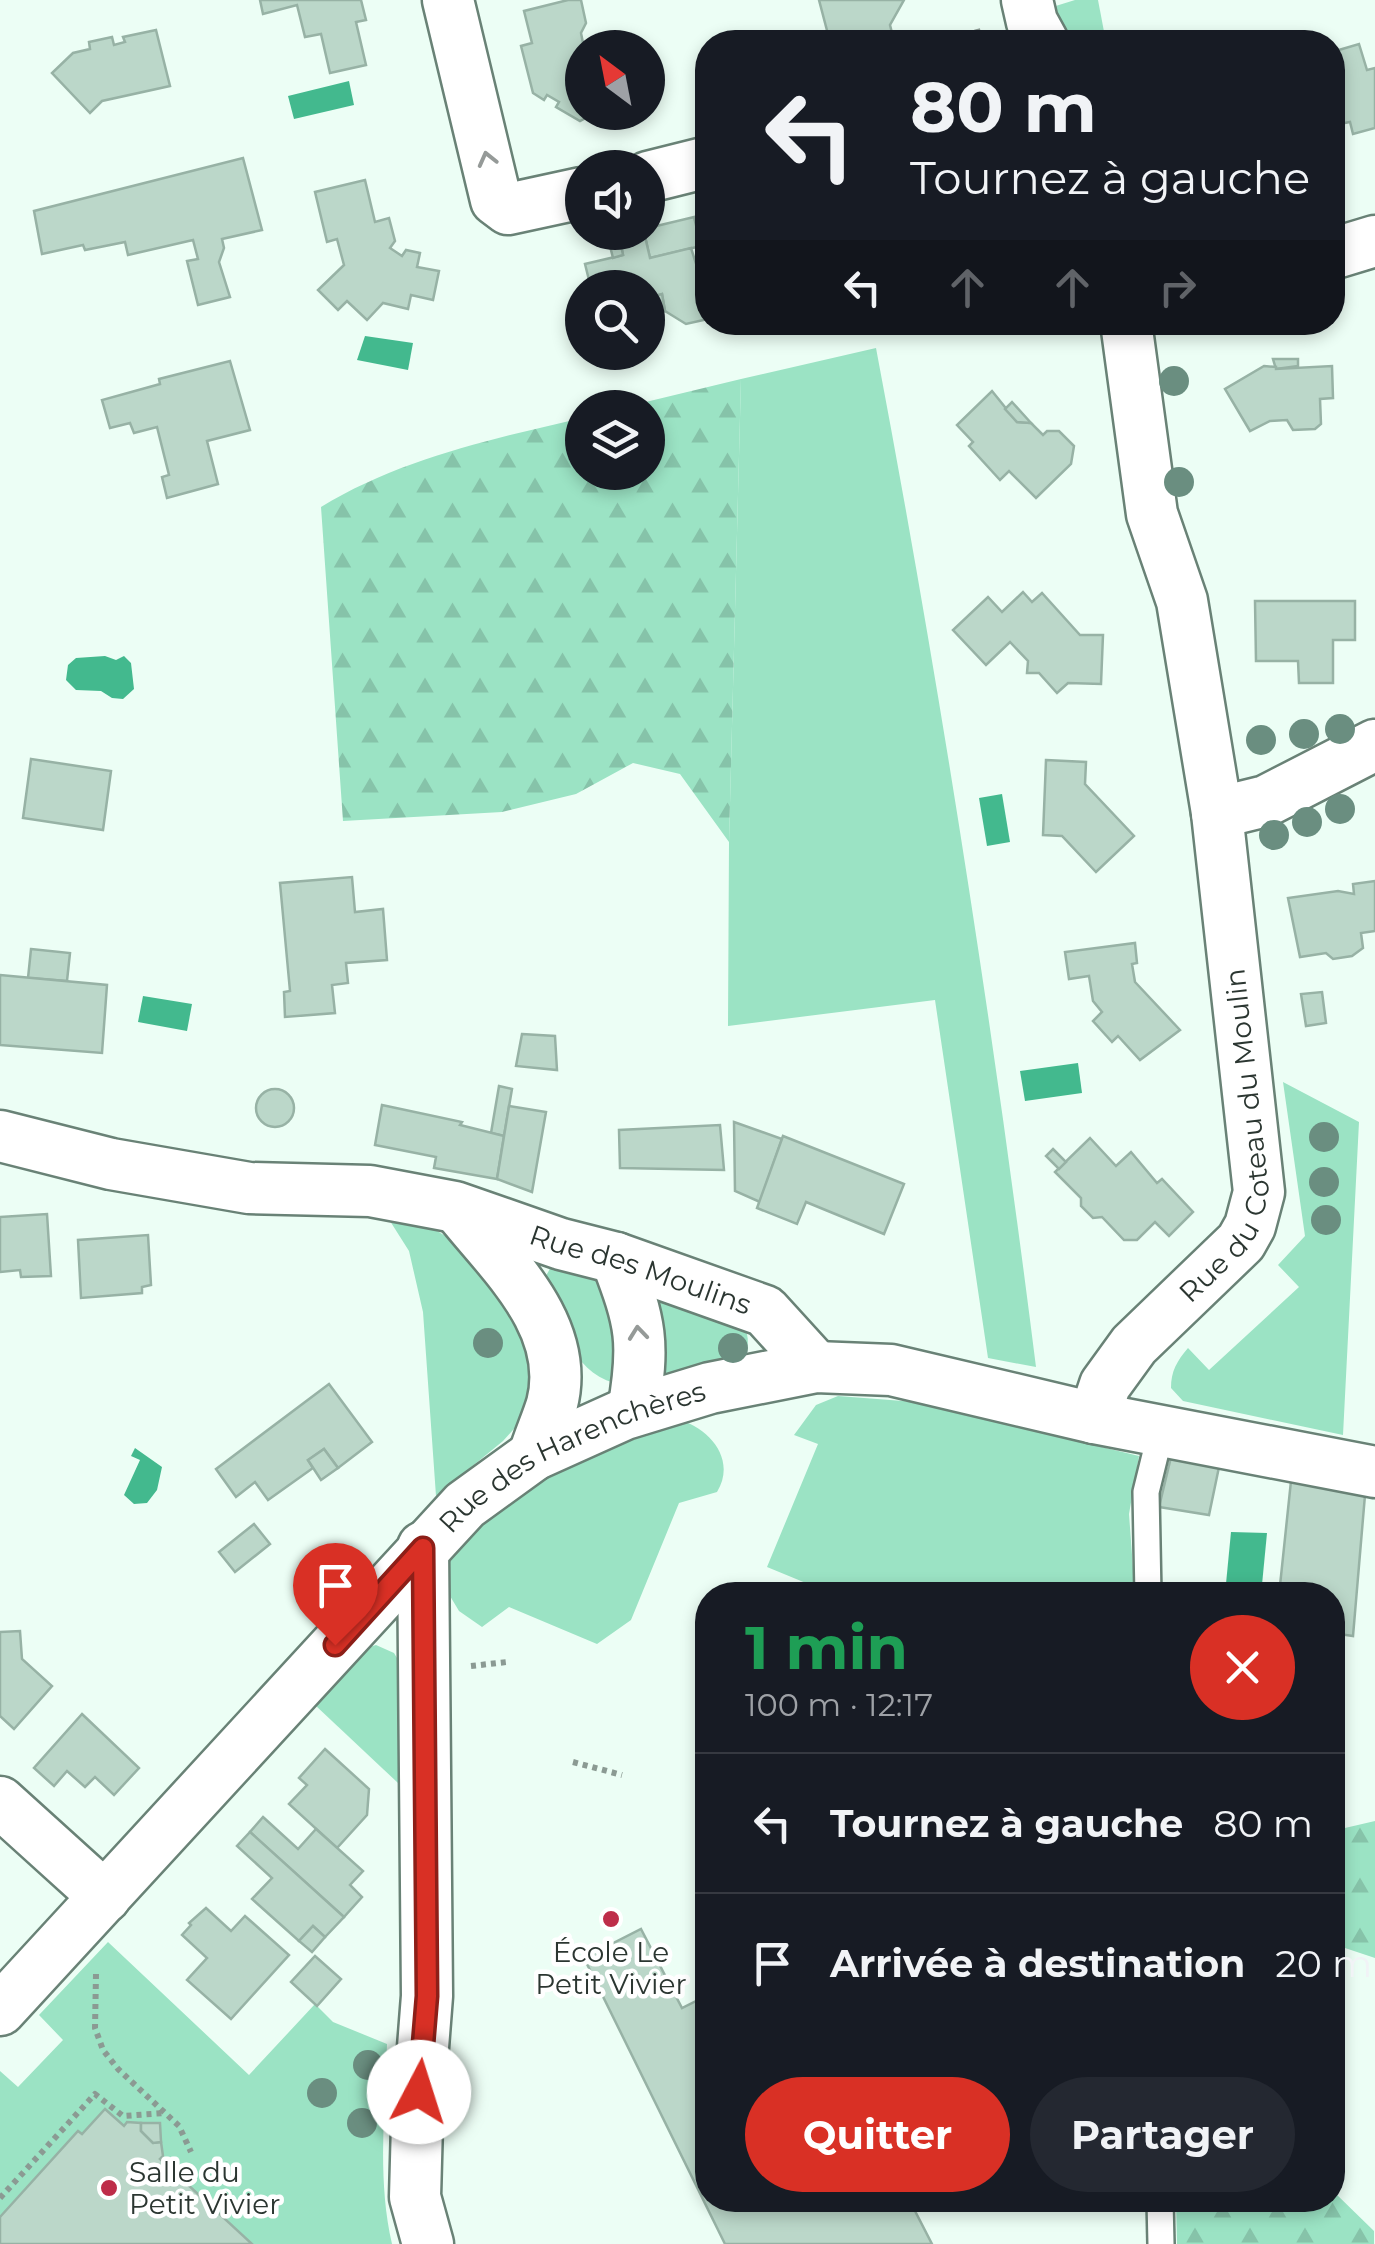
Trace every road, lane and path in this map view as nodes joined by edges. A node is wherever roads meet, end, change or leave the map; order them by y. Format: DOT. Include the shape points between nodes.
graph roads {
  1 [pos="448,0"];
  2 [pos="1027,0"];
  3 [pos="1036,30"];
  4 [pos="695,165"];
  5 [pos="665,173"];
  6 [pos="565,197"];
  7 [pos="1375,242"];
  8 [pos="1345,250"];
  9 [pos="1128,335"];
  10 [pos="1375,746"];
  11 [pos="1217,813"];
  12 [pos="0,1136"];
  13 [pos="456,1206"];
  14 [pos="561,1244"];
  15 [pos="616,1258"];
  16 [pos="526,1292"];
  17 [pos="550,1348"];
  18 [pos="816,1367"];
  19 [pos="629,1413"];
  20 [pos="1094,1418"];
  21 [pos="1160,1431"];
  22 [pos="534,1455"];
  23 [pos="1375,1472"];
  24 [pos="423,1548"];
  25 [pos="1148,1582"];
  26 [pos="358,1619"];
  27 [pos="443,1657"];
  28 [pos="507,1662"];
  29 [pos="572,1762"];
  30 [pos="622,1775"];
  31 [pos="0,1802"];
  32 [pos="105,1897"];
  33 [pos="95,1970"];
  34 [pos="0,2010"];
  35 [pos="166,2113"];
  36 [pos="192,2152"];
  37 [pos="0,2198"];
  38 [pos="1160,2212"];
  39 [pos="428,2244"];
  40 [pos="1161,2244"];
  6 -- 1 [label="street, one-way" via="508,209 496,200"];
  2 -- 3 [label="street"];
  4 -- 5 [label="street"];
  7 -- 8 [label="street"];
  9 -- 11 [label="street, Rue du Coteau du Moulin" via="1152,514 1182,601"];
  10 -- 11 [label="street" via="1266,801"];
  11 -- 20 [label="street, Rue du Coteau du Moulin" via="1259,1192 1241,1242 1134,1344 1104,1385"];
  12 -- 13 [label="street, Rue des Moulins" via="249,1188 370,1191"];
  13 -- 14 [label="street, Rue des Moulins"];
  13 -- 16 [label="street"];
  14 -- 15 [label="street, Rue des Moulins"];
  14 -- 16 [label="street" via="541,1260"];
  15 -- 18 [label="street, Rue des Moulins" via="764,1311"];
  19 -- 15 [label="street, one-way" via="641,1333"];
  16 -- 17 [label="street"];
  17 -- 19 [label="street"];
  17 -- 22 [label="street" via="552,1403"];
  18 -- 19 [label="street, Rue des Harenchères"];
  18 -- 20 [label="street" via="892,1370"];
  19 -- 22 [label="street, Rue des Harenchères"];
  20 -- 21 [label="street"];
  21 -- 23 [label="street"];
  21 -- 25 [label="lane" via="1146,1492"];
  22 -- 24 [label="street, Rue des Harenchères" via="465,1504"];
  24 -- 26 [label="street, Rue des Harenchères"];
  24 -- 27 [label="street"];
  26 -- 27 [label="street" via="389,1622"];
  26 -- 32 [label="street, Rue des Harenchères"];
  27 -- 28 [label="path"];
  27 -- 39 [label="street" via="416,2124 415,2197"];
  29 -- 30 [label="path"];
  31 -- 32 [label="street"];
  32 -- 34 [label="street, Rue des Harenchères"];
  33 -- 35 [label="path" via="96,2028 104,2050"];
  35 -- 36 [label="path"];
  35 -- 37 [label="path" via="123,2116 96,2094"];
  38 -- 40 [label="lane"];
}
